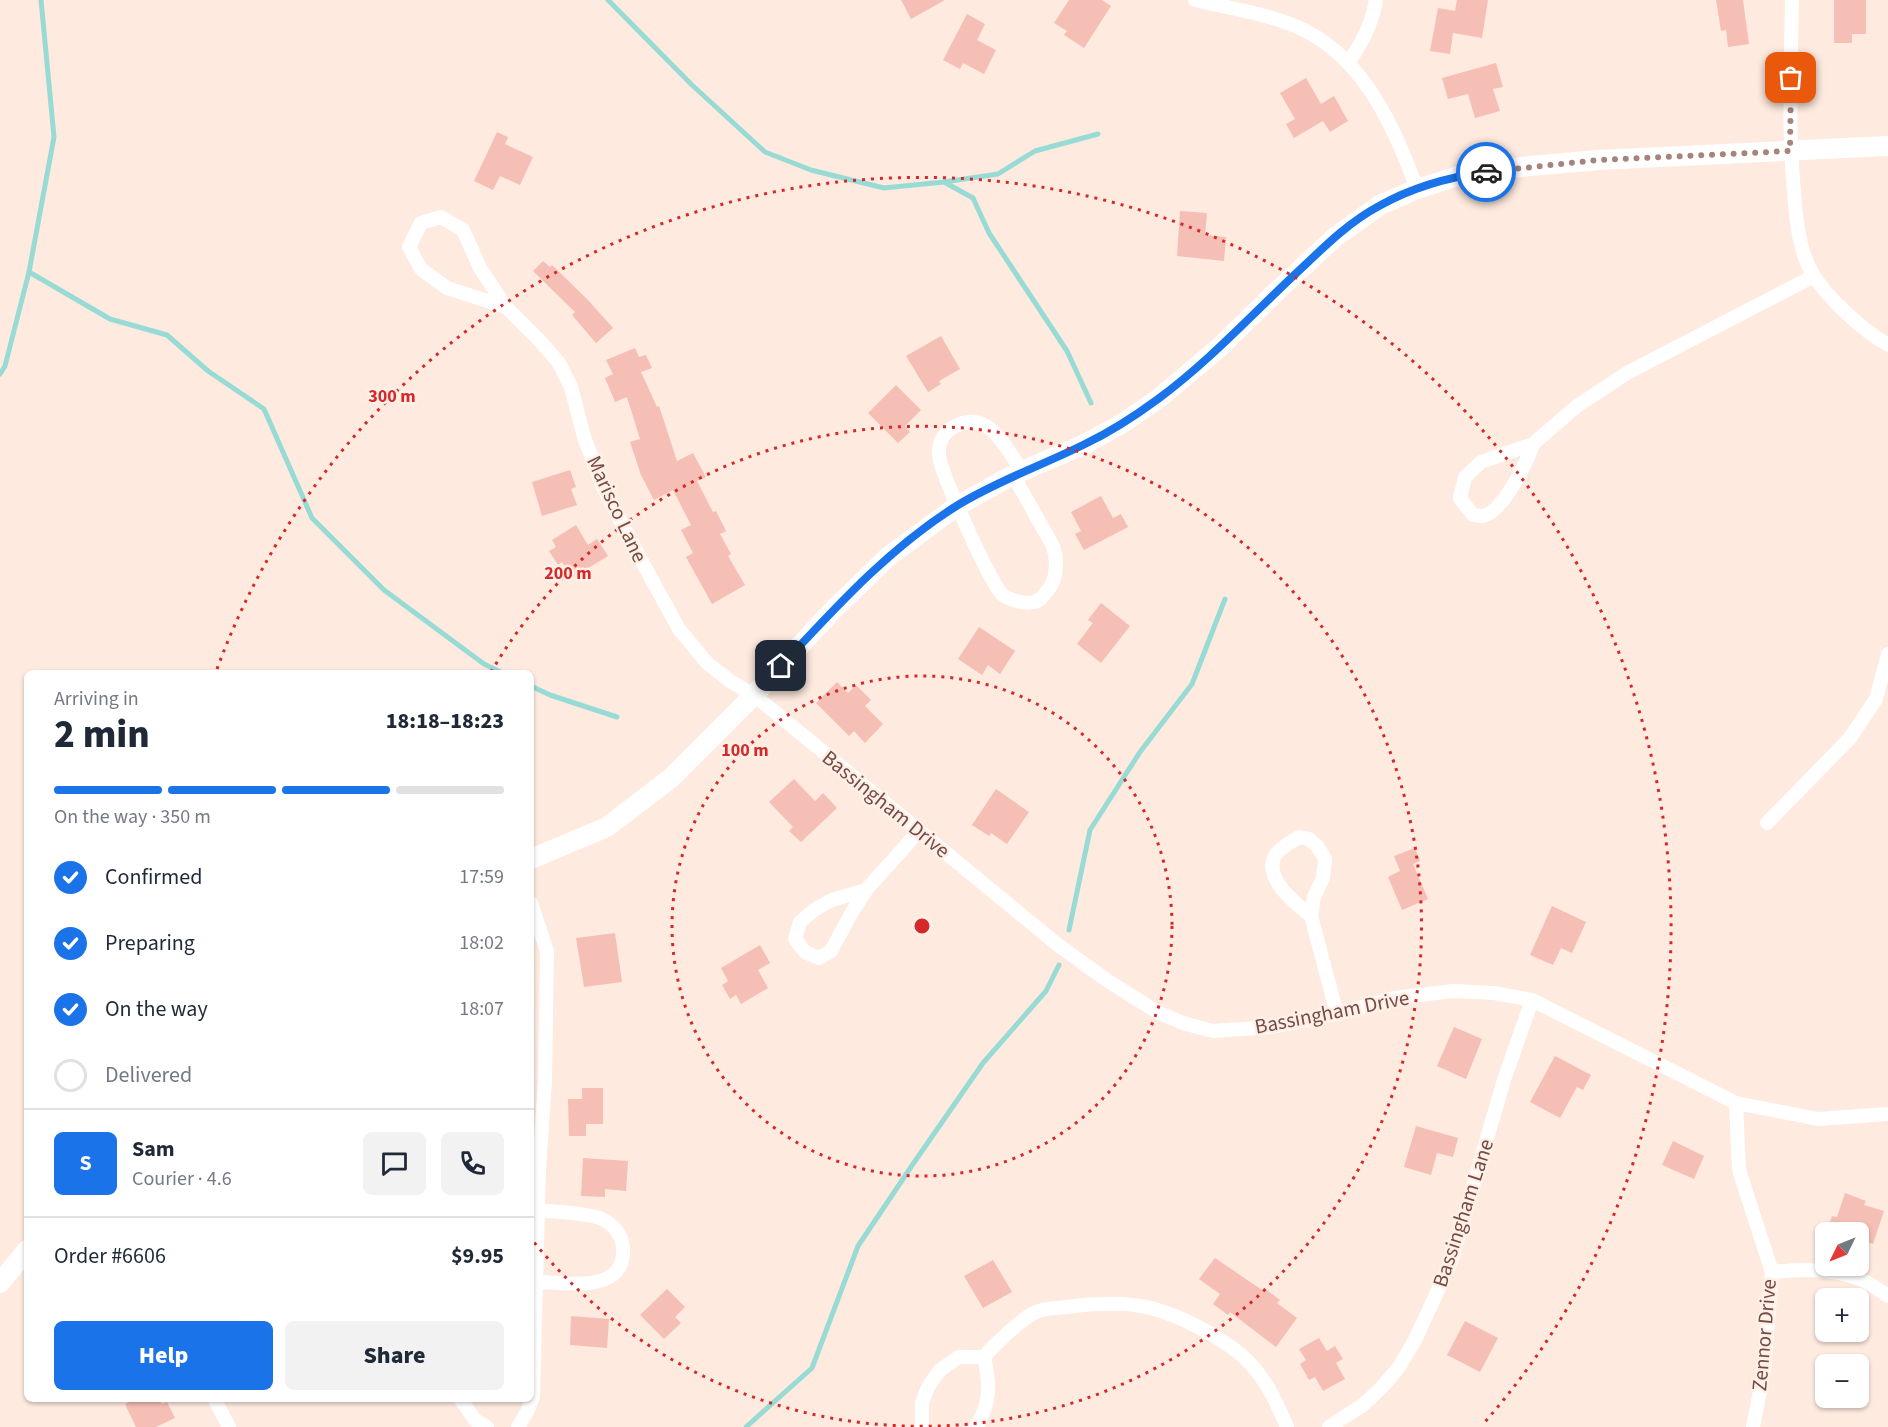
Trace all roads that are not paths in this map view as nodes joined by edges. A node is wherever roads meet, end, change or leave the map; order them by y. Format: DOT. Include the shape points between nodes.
graph roads {
  1 [pos="1195,0"];
  2 [pos="1376,0"];
  3 [pos="1792,0"];
  4 [pos="1349,62"];
  5 [pos="1888,146"];
  6 [pos="1790,151"];
  7 [pos="1418,189"];
  8 [pos="1814,276"];
  9 [pos="506,307"];
  10 [pos="1888,345"];
  11 [pos="1533,444"];
  12 [pos="1018,473"];
  13 [pos="957,506"];
  14 [pos="1888,654"];
  15 [pos="754,695"];
  16 [pos="1767,824"];
  17 [pos="919,831"];
  18 [pos="534,858"];
  19 [pos="866,890"];
  20 [pos="534,913"];
  21 [pos="1311,916"];
  22 [pos="1532,1000"];
  23 [pos="1336,1014"];
  24 [pos="1736,1103"];
  25 [pos="1888,1114"];
  26 [pos="539,1210"];
  27 [pos="24,1254"];
  28 [pos="1772,1272"];
  29 [pos="536,1282"];
  30 [pos="0,1283"];
  31 [pos="1888,1296"];
  32 [pos="534,1317"];
  33 [pos="984,1357"];
  34 [pos="216,1402"];
  35 [pos="462,1402"];
  36 [pos="531,1402"];
  37 [pos="228,1427"];
  38 [pos="487,1427"];
  39 [pos="518,1427"];
  40 [pos="922,1427"];
  41 [pos="976,1427"];
  42 [pos="1287,1427"];
  43 [pos="1329,1427"];
  44 [pos="1753,1427"];
  1 -- 4 [label="street" via="1306,31"];
  2 -- 4 [label="street" via="1364,40"];
  3 -- 6 [label="street"];
  4 -- 7 [label="street" via="1379,103 1400,142"];
  5 -- 6 [label="main road"];
  6 -- 7 [label="main road" via="1552,164 1461,175"];
  6 -- 8 [label="street" via="1796,217"];
  7 -- 12 [label="main road" via="1380,205 1335,237 1220,347 1158,399 1085,444"];
  8 -- 10 [label="street" via="1842,309"];
  8 -- 11 [label="street" via="1627,372 1577,406"];
  9 -- 9 [label="street, Marisco Lane" via="480,268 463,230 441,217 422,223 409,247 421,270 447,288"];
  9 -- 15 [label="street, Marisco Lane" via="559,363 571,387 603,487 679,629 707,663"];
  11 -- 11 [label="street" via="1481,462 1465,477 1460,498 1473,515 1484,516 1497,507 1526,465"];
  12 -- 13 [label="main road"];
  12 -- 13 [label="street" via="994,431 973,421 958,425 944,434 939,457"];
  12 -- 13 [label="street" via="1057,563 1050,588 1038,600 1019,602 999,591"];
  13 -- 15 [label="main road" via="889,556"];
  14 -- 16 [label="street" via="1876,699 1850,738"];
  15 -- 17 [label="street, Bassingham Drive"];
  15 -- 18 [label="main road" via="671,778 607,827"];
  17 -- 19 [label="street"];
  17 -- 23 [label="street, Bassingham Drive" via="1058,945 1159,1013 1213,1031 1272,1027"];
  19 -- 19 [label="street" via="832,900 800,922 795,939 805,952 819,958 831,951"];
  20 -- 26 [label="street" via="546,951"];
  21 -- 21 [label="street" via="1325,859 1309,839 1299,837 1275,855 1273,873 1292,901"];
  21 -- 23 [label="street"];
  22 -- 23 [label="street, Bassingham Drive" via="1453,991 1394,998"];
  22 -- 24 [label="street, Bassingham Drive"];
  22 -- 43 [label="street, Bassingham Lane" via="1504,1080 1452,1262 1415,1340 1382,1387"];
  24 -- 25 [label="street, Bassingham Drive" via="1818,1119"];
  24 -- 28 [label="street, Zennor Drive" via="1739,1170"];
  26 -- 29 [label="street"];
  26 -- 29 [label="street" via="601,1218 615,1228 623,1256 620,1269 599,1283"];
  27 -- 30 [label="main road"];
  28 -- 31 [label="street" via="1836,1272 1862,1279"];
  28 -- 44 [label="street, Zennor Drive" via="1764,1371"];
  29 -- 32 [label="street"];
  33 -- 40 [label="street" via="959,1357 940,1370 922,1403"];
  33 -- 41 [label="street" via="989,1383 987,1406"];
  33 -- 42 [label="street" via="1036,1311 1130,1303 1161,1309 1231,1346 1253,1366 1270,1388"];
  34 -- 37 [label="street"];
  35 -- 38 [label="street" via="475,1420"];
  36 -- 39 [label="street"];
}
